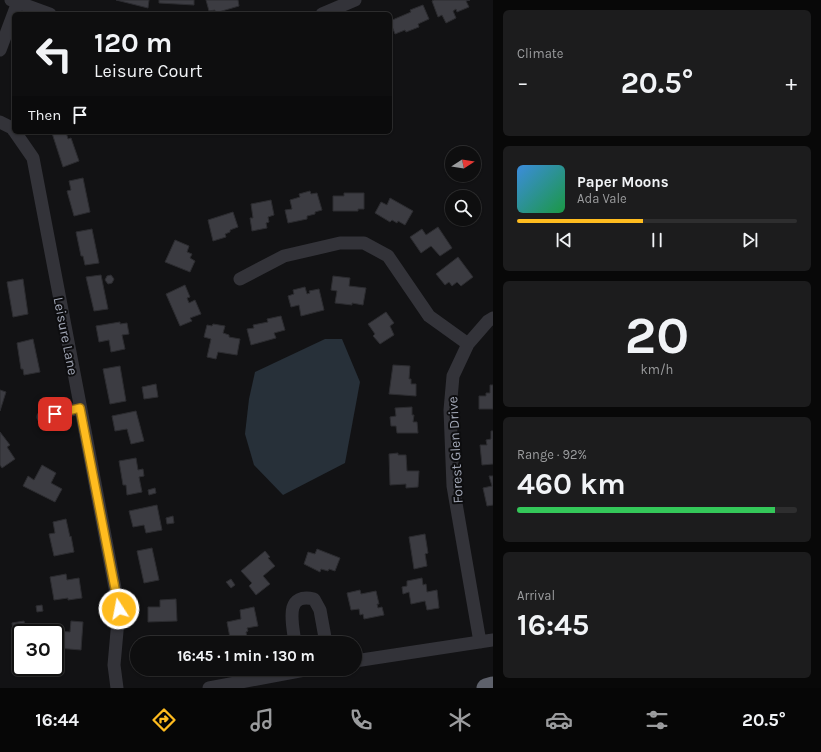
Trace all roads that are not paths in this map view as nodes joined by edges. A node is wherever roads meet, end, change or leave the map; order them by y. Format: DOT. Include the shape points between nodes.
graph roads {
  1 [pos="355,0"];
  2 [pos="15,1"];
  3 [pos="45,12"];
  4 [pos="327,12"];
  5 [pos="0,50"];
  6 [pos="0,122"];
  7 [pos="12,128"];
  8 [pos="16,134"];
  9 [pos="240,279"];
  10 [pos="493,318"];
  11 [pos="468,344"];
  12 [pos="80,408"];
  13 [pos="43,417"];
  14 [pos="294,636"];
  15 [pos="325,636"];
  16 [pos="493,640"];
  17 [pos="480,642"];
  18 [pos="362,660"];
  19 [pos="271,676"];
  20 [pos="493,686"];
  21 [pos="117,688"];
  22 [pos="209,688"];
  23 [pos="486,688"];
  1 -- 4 [label="street"];
  2 -- 3 [label="street"];
  2 -- 5 [label="street"];
  6 -- 7 [label="street, Leisure Lane"];
  8 -- 12 [label="street, Leisure Lane" via="33,158"];
  9 -- 11 [label="street" via="284,256 340,243 364,243 388,256 429,316"];
  10 -- 11 [label="street, Forest Glen Drive"];
  11 -- 17 [label="street, Forest Glen Drive" via="453,376 450,417 453,486"];
  12 -- 13 [label="street"];
  12 -- 21 [label="street, Leisure Lane" via="119,609 114,665"];
  14 -- 15 [label="street" via="293,605 305,597 314,600 320,610"];
  16 -- 17 [label="street"];
  17 -- 18 [label="street"];
  19 -- 22 [label="street"];
  20 -- 23 [label="highway"];
}
